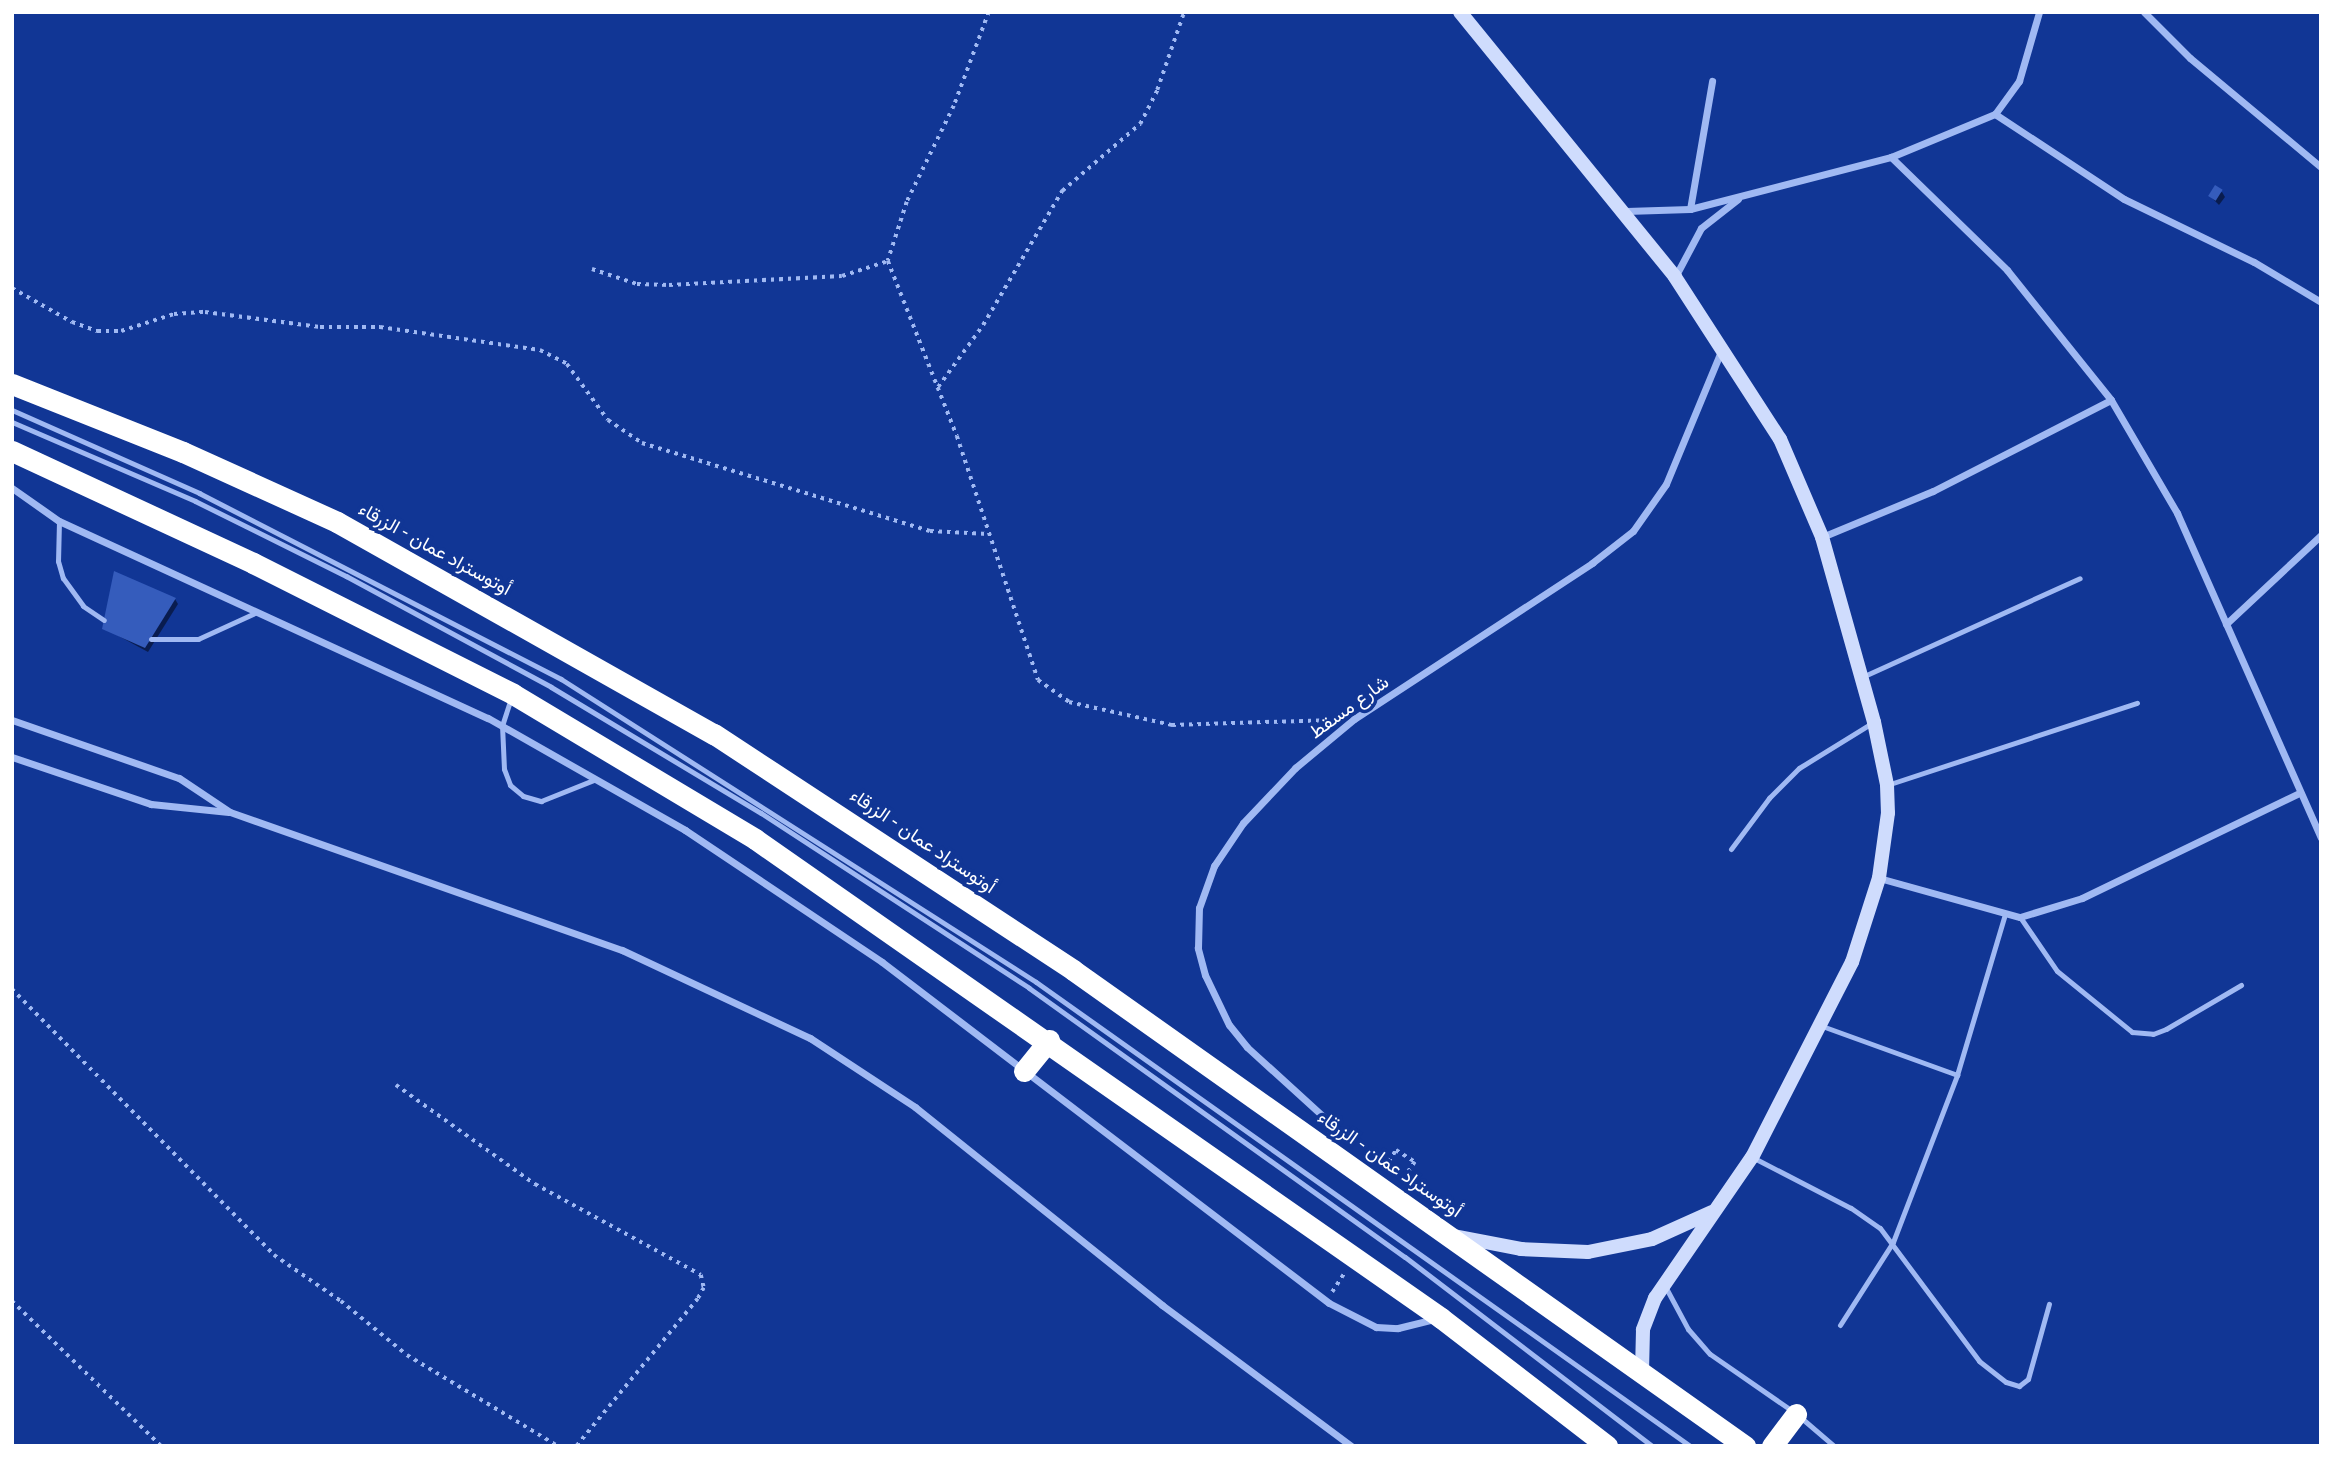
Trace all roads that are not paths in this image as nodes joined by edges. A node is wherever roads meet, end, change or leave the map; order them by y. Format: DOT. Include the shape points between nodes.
graph roads {
  1 [pos="1460,12"];
  2 [pos="2039,12"];
  3 [pos="2144,12"];
  4 [pos="1712,80"];
  5 [pos="1995,114"];
  6 [pos="1891,157"];
  7 [pos="2321,167"];
  8 [pos="1744,194"];
  9 [pos="1690,209"];
  10 [pos="1626,211"];
  11 [pos="1675,277"];
  12 [pos="2321,302"];
  13 [pos="1723,345"];
  14 [pos="12,384"];
  15 [pos="2111,400"];
  16 [pos="12,410"];
  17 [pos="12,422"];
  18 [pos="12,451"];
  19 [pos="12,488"];
  20 [pos="58,521"];
  21 [pos="2321,535"];
  22 [pos="1822,537"];
  23 [pos="2080,578"];
  24 [pos="260,611"];
  25 [pos="104,620"];
  26 [pos="2226,624"];
  27 [pos="151,639"];
  28 [pos="1862,677"];
  29 [pos="513,694"];
  30 [pos="2137,703"];
  31 [pos="12,720"];
  32 [pos="1874,722"];
  33 [pos="502,725"];
  34 [pos="12,757"];
  35 [pos="596,779"];
  36 [pos="1887,785"];
  37 [pos="2299,793"];
  38 [pos="230,812"];
  39 [pos="2321,838"];
  40 [pos="1731,849"];
  41 [pos="1879,878"];
  42 [pos="2004,914"];
  43 [pos="2020,917"];
  44 [pos="2241,985"];
  45 [pos="1822,1027"];
  46 [pos="1049,1040"];
  47 [pos="1024,1071"];
  48 [pos="1957,1075"];
  49 [pos="1330,1148"];
  50 [pos="1752,1157"];
  51 [pos="1714,1212"];
  52 [pos="1452,1236"];
  53 [pos="1893,1242"];
  54 [pos="1665,1283"];
  55 [pos="2049,1304"];
  56 [pos="1441,1318"];
  57 [pos="1840,1325"];
  58 [pos="1642,1371"];
  59 [pos="1796,1413"];
  60 [pos="1593,1439"];
  61 [pos="1351,1446"];
  62 [pos="1607,1446"];
  63 [pos="1651,1446"];
  64 [pos="1690,1446"];
  65 [pos="1745,1446"];
  66 [pos="1772,1446"];
  67 [pos="1834,1446"];
  1 -- 10 [label="street"];
  2 -- 5 [label="street" via="2019,81"];
  3 -- 7 [label="street" via="2190,58"];
  4 -- 9 [label="street"];
  5 -- 6 [label="street"];
  5 -- 12 [label="street" via="2124,199 2254,262"];
  6 -- 8 [label="street"];
  6 -- 15 [label="street" via="2007,270"];
  8 -- 9 [label="street"];
  8 -- 11 [label="street" via="1701,228"];
  9 -- 10 [label="street"];
  10 -- 11 [label="street"];
  11 -- 13 [label="street"];
  13 -- 22 [label="street" via="1780,439"];
  13 -- 49 [label="street, شارع مسقط" via="1666,484 1633,531 1592,563 1354,719 1295,768 1243,823 1214,866 1199,908 1198,948 1215,1001 1247,1047 1321,1113 1332,1134"];
  14 -- 49 [label="highway, أوتوستراد عمان - الزرقاء" via="183,452 337,522 562,645 844,816"];
  15 -- 22 [label="street" via="1933,491"];
  15 -- 26 [label="street" via="2158,475"];
  16 -- 64 [label="lane" via="221,503 561,680 1025,975"];
  17 -- 63 [label="lane" via="184,496 335,571 551,687 761,813 1029,988 1405,1257"];
  18 -- 29 [label="highway" via="253,563"];
  19 -- 20 [label="street"];
  20 -- 24 [label="street"];
  20 -- 25 [label="lane" via="63,578 83,606"];
  21 -- 26 [label="street"];
  22 -- 28 [label="street"];
  23 -- 28 [label="lane"];
  24 -- 27 [label="lane" via="198,639"];
  24 -- 33 [label="street"];
  26 -- 37 [label="street"];
  28 -- 32 [label="street"];
  29 -- 33 [label="lane"];
  29 -- 46 [label="highway" via="755,839"];
  30 -- 36 [label="lane"];
  31 -- 38 [label="street" via="179,778"];
  32 -- 36 [label="street"];
  32 -- 40 [label="lane" via="1799,768 1769,797"];
  33 -- 35 [label="street"];
  33 -- 35 [label="lane" via="503,769 523,796 541,802"];
  34 -- 38 [label="street" via="170,809"];
  35 -- 47 [label="street" via="769,883"];
  36 -- 41 [label="street"];
  37 -- 39 [label="street"];
  37 -- 43 [label="street" via="2082,898"];
  38 -- 61 [label="street" via="622,950 810,1038 915,1107 1162,1305"];
  41 -- 42 [label="street"];
  41 -- 45 [label="street" via="1856,950"];
  42 -- 43 [label="street"];
  42 -- 48 [label="lane"];
  43 -- 44 [label="lane" via="2057,971 2132,1032 2153,1034 2166,1029"];
  45 -- 48 [label="lane"];
  45 -- 50 [label="street"];
  46 -- 47 [label="highway"];
  46 -- 56 [label="highway"];
  47 -- 56 [label="street" via="1340,1309 1387,1329"];
  48 -- 53 [label="lane"];
  49 -- 52 [label="highway, أوتوستراد عمان - الزرقاء"];
  50 -- 51 [label="street"];
  50 -- 53 [label="lane" via="1851,1208"];
  51 -- 52 [label="street" via="1652,1239 1588,1252 1521,1249"];
  51 -- 54 [label="street"];
  52 -- 58 [label="highway, أوتوستراد عمان - الزرقاء"];
  53 -- 55 [label="lane" via="1979,1360 2006,1382 2019,1386 2028,1379"];
  53 -- 57 [label="lane"];
  54 -- 58 [label="street" via="1643,1331"];
  54 -- 59 [label="lane" via="1678,1314 1698,1342"];
  56 -- 60 [label="highway"];
  58 -- 65 [label="highway, أوتوستراد عمان - الزرقاء"];
  59 -- 66 [label="highway"];
  59 -- 67 [label="lane"];
  60 -- 62 [label="highway"];
}
